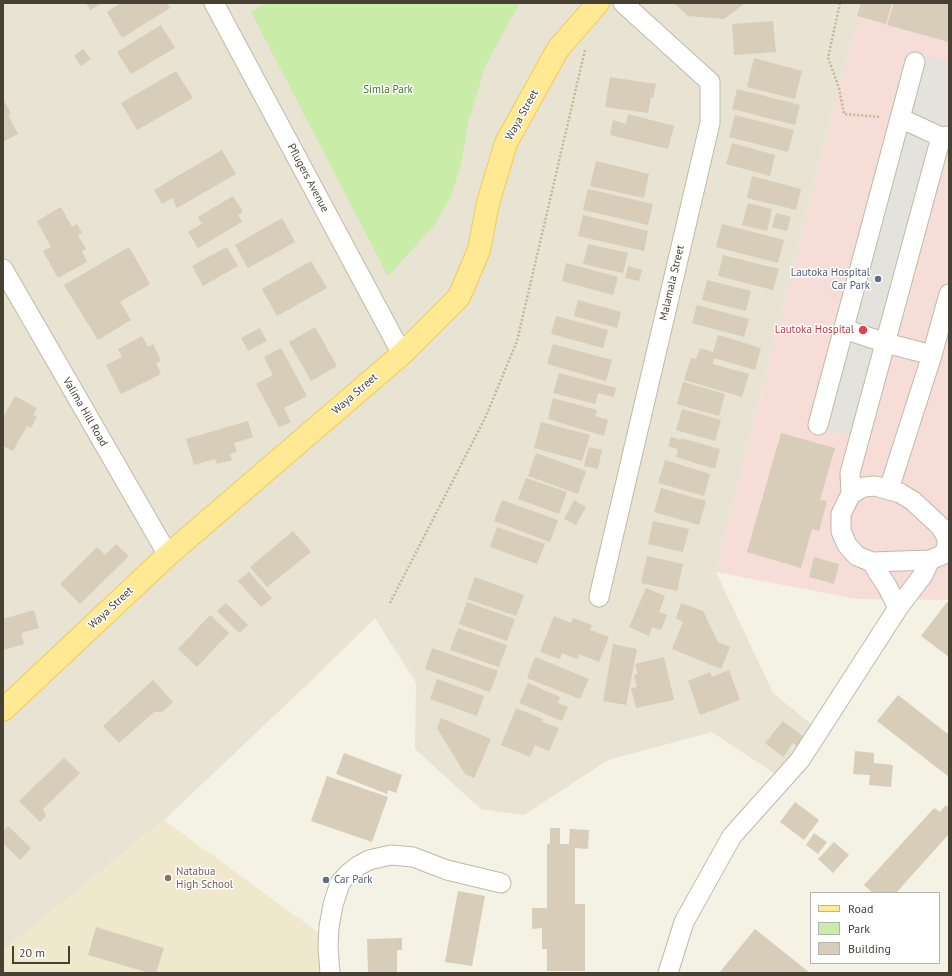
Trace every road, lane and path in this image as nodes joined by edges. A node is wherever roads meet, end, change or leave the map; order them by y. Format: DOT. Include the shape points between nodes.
graph roads {
  1 [pos="214,3"];
  2 [pos="598,3"];
  3 [pos="623,3"];
  4 [pos="840,3"];
  5 [pos="586,46"];
  6 [pos="915,62"];
  7 [pos="900,118"];
  8 [pos="945,136"];
  9 [pos="3,269"];
  10 [pos="8,290"];
  11 [pos="949,294"];
  12 [pos="844,329"];
  13 [pos="886,343"];
  14 [pos="402,354"];
  15 [pos="932,355"];
  16 [pos="818,425"];
  17 [pos="889,489"];
  18 [pos="851,494"];
  19 [pos="948,549"];
  20 [pos="168,555"];
  21 [pos="930,560"];
  22 [pos="872,562"];
  23 [pos="599,597"];
  24 [pos="390,603"];
  25 [pos="898,608"];
  26 [pos="3,710"];
  27 [pos="501,884"];
  28 [pos="330,973"];
  29 [pos="668,973"];
  1 -- 14 [label="street, Pflugers Avenue"];
  2 -- 14 [label="main road, Waya Street" via="558,49 506,144 488,203 479,250 459,297"];
  3 -- 23 [label="street, Malamala Street" via="710,82 710,122"];
  4 -- 7 [label="path" via="828,58 839,88 844,114"];
  5 -- 24 [label="path" via="517,341 486,416"];
  6 -- 7 [label="street"];
  7 -- 8 [label="street"];
  7 -- 12 [label="street"];
  8 -- 13 [label="street"];
  9 -- 10 [label="street, Valima Hill Road"];
  10 -- 20 [label="street, Valima Hill Road"];
  11 -- 15 [label="street"];
  12 -- 13 [label="street"];
  12 -- 16 [label="street"];
  13 -- 15 [label="street"];
  13 -- 18 [label="street" via="850,473"];
  14 -- 20 [label="main road, Waya Street"];
  15 -- 17 [label="street"];
  17 -- 18 [label="street" via="864,487"];
  17 -- 19 [label="street" via="913,501 941,527 947,538"];
  18 -- 22 [label="street" via="841,514 841,530 847,545 857,556"];
  19 -- 21 [label="street"];
  20 -- 26 [label="main road, Waya Street"];
  21 -- 22 [label="street"];
  21 -- 25 [label="street"];
  22 -- 25 [label="street" via="888,586"];
  25 -- 29 [label="street" via="800,760 732,836 684,922"];
  27 -- 28 [label="street" via="447,870 413,856 391,855 369,860 358,866 340,883 329,927"];
}
